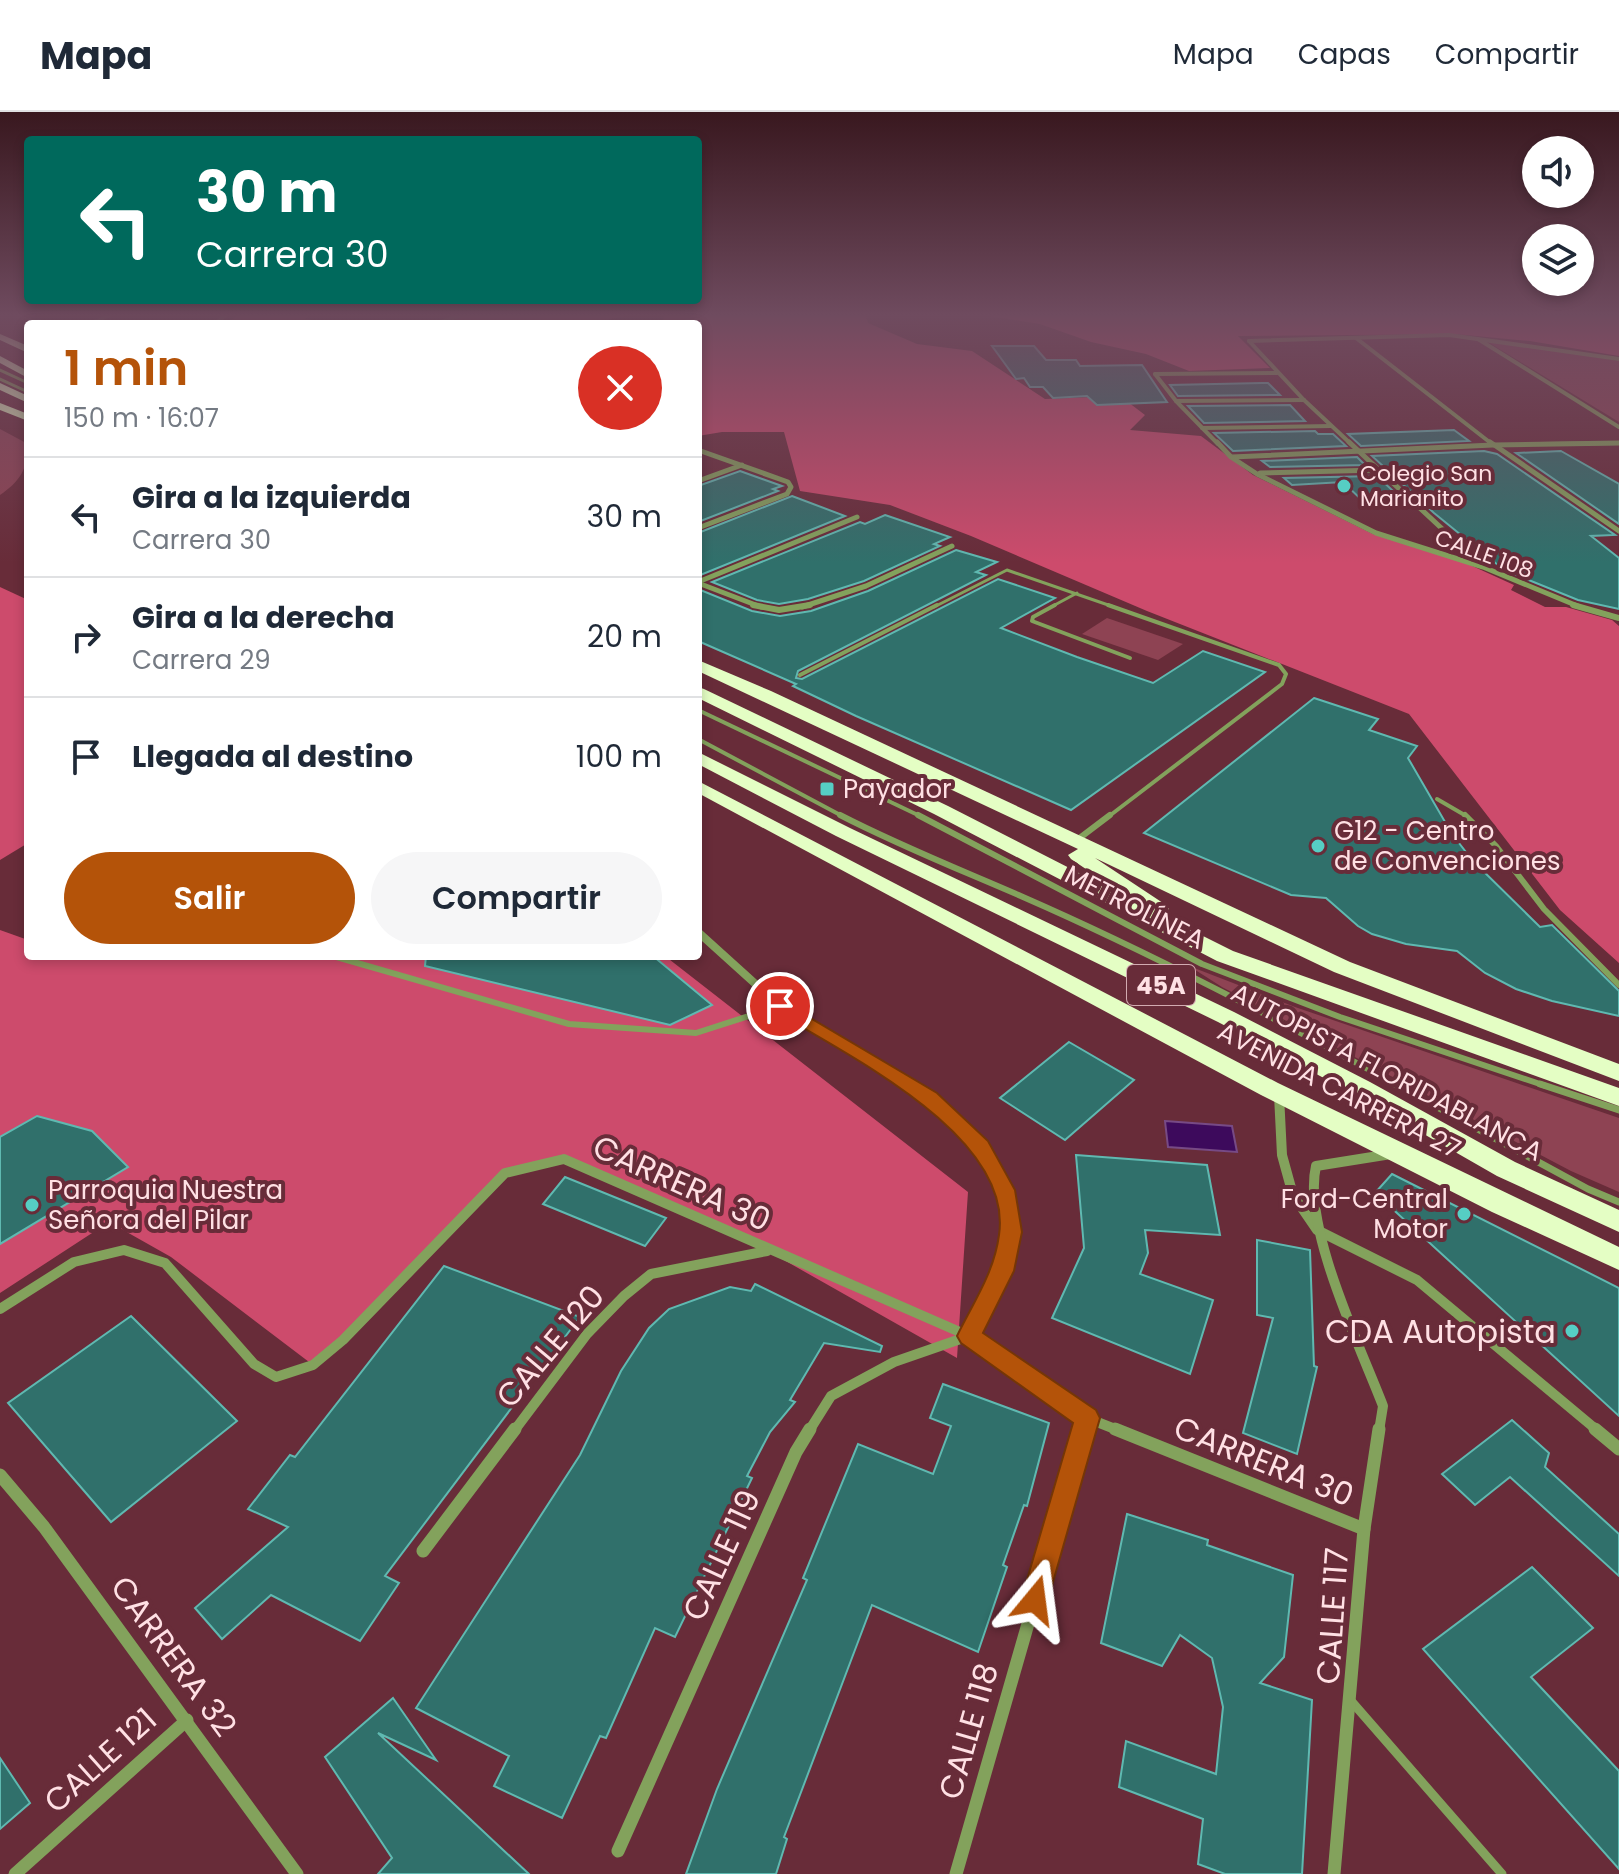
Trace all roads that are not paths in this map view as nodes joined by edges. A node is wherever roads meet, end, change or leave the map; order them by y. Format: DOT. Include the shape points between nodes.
graph roads {
  1 [pos="1174,398"];
  2 [pos="1433,398"];
  3 [pos="1573,398"];
  4 [pos="1304,400"];
  5 [pos="1176,401"];
  6 [pos="0,406"];
  7 [pos="24,416"];
  8 [pos="1332,426"];
  9 [pos="1619,427"];
  10 [pos="1202,428"];
  11 [pos="1619,443"];
  12 [pos="1493,445"];
  13 [pos="702,451"];
  14 [pos="1358,451"];
  15 [pos="1231,457"];
  16 [pos="742,465"];
  17 [pos="1380,470"];
  18 [pos="1257,474"];
  19 [pos="702,480"];
  20 [pos="857,517"];
  21 [pos="702,526"];
  22 [pos="1619,531"];
  23 [pos="952,546"];
  24 [pos="1483,567"];
  25 [pos="702,580"];
  26 [pos="702,584"];
  27 [pos="1077,593"];
  28 [pos="1618,619"];
  29 [pos="1130,658"];
  30 [pos="702,667"];
  31 [pos="800,675"];
  32 [pos="702,694"];
  33 [pos="702,712"];
  34 [pos="702,741"];
  35 [pos="702,759"];
  36 [pos="702,788"];
  37 [pos="1437,799"];
  38 [pos="998,806"];
  39 [pos="1076,840"];
  40 [pos="850,866"];
  41 [pos="966,891"];
  42 [pos="702,934"];
  43 [pos="1225,956"];
  44 [pos="347,960"];
  45 [pos="1619,985"];
  46 [pos="780,1006"];
  47 [pos="1619,1073"];
  48 [pos="1278,1092"];
  49 [pos="1619,1097"];
  50 [pos="1619,1110"];
  51 [pos="1398,1153"];
  52 [pos="1619,1202"];
  53 [pos="1619,1222"];
  54 [pos="1317,1230"];
  55 [pos="768,1251"];
  56 [pos="1619,1259"];
  57 [pos="0,1309"];
  58 [pos="969,1336"];
  59 [pos="1087,1418"];
  60 [pos="1619,1449"];
  61 [pos="0,1475"];
  62 [pos="1364,1529"];
  63 [pos="423,1551"];
  64 [pos="1351,1701"];
  65 [pos="187,1720"];
  66 [pos="618,1851"];
  67 [pos="15,1874"];
  68 [pos="297,1874"];
  69 [pos="956,1874"];
  70 [pos="1334,1874"];
  71 [pos="1502,1874"];
  1 -- 5 [label="street, CALLE 108"];
  2 -- 12 [label="street"];
  3 -- 9 [label="street"];
  4 -- 5 [label="street"];
  4 -- 8 [label="street"];
  5 -- 10 [label="street, CALLE 108"];
  6 -- 7 [label="highway"];
  8 -- 10 [label="street"];
  8 -- 14 [label="street"];
  10 -- 15 [label="street, CALLE 108"];
  11 -- 12 [label="street"];
  12 -- 14 [label="street"];
  12 -- 22 [label="street"];
  13 -- 16 [label="street"];
  14 -- 15 [label="street"];
  14 -- 17 [label="street"];
  15 -- 18 [label="street, CALLE 108"];
  16 -- 19 [label="street"];
  16 -- 21 [label="street" via="791,487 787,494"];
  17 -- 18 [label="street"];
  17 -- 24 [label="street"];
  18 -- 24 [label="street, CALLE 108" via="1376,533"];
  20 -- 25 [label="street"];
  23 -- 26 [label="street" via="828,600 782,611 745,603"];
  24 -- 28 [label="street, CALLE 108"];
  27 -- 29 [label="lane" via="1032,621"];
  27 -- 31 [label="lane" via="1007,570"];
  27 -- 39 [label="lane" via="1279,665 1286,674 1282,684"];
  30 -- 38 [label="highway"];
  32 -- 43 [label="highway, AUTOPISTA FLORIDABLANCA / 45A"];
  33 -- 50 [label="lane, METROLÍNEA" via="933,822 1202,964 1340,1017"];
  34 -- 52 [label="lane, METROLÍNEA" via="897,845 1156,960"];
  35 -- 41 [label="highway, AUTOPISTA FLORIDABLANCA / 45A"];
  36 -- 40 [label="highway, AVENIDA CARRERA 27"];
  37 -- 45 [label="lane" via="1470,817 1546,911"];
  38 -- 39 [label="highway"];
  38 -- 43 [label="highway" via="1107,873"];
  39 -- 47 [label="highway" via="1342,967"];
  40 -- 41 [label="highway"];
  40 -- 48 [label="highway, AVENIDA CARRERA 27"];
  41 -- 53 [label="highway, AUTOPISTA FLORIDABLANCA / 45A" via="1226,1017 1506,1169"];
  42 -- 46 [label="street" via="748,982"];
  43 -- 49 [label="highway, AUTOPISTA FLORIDABLANCA / 45A"];
  44 -- 46 [label="lane" via="569,1024 696,1033"];
  46 -- 58 [label="street" via="930,1098 981,1146 1005,1190 1011,1232 1002,1271"];
  48 -- 51 [label="highway, AVENIDA CARRERA 27"];
  48 -- 54 [label="street" via="1282,1155 1293,1195"];
  51 -- 54 [label="street" via="1316,1166 1312,1183"];
  51 -- 56 [label="highway, AVENIDA CARRERA 27"];
  54 -- 60 [label="street" via="1417,1280"];
  54 -- 62 [label="street, CALLE 117" via="1383,1406"];
  55 -- 57 [label="street, CARRERA 30" via="564,1159 505,1173 343,1340 313,1365 276,1377 254,1364 165,1263 124,1250 74,1262"];
  55 -- 58 [label="street, CARRERA 30"];
  55 -- 63 [label="street, CALLE 120" via="651,1274 624,1296 587,1334"];
  58 -- 59 [label="street, CARRERA 30"];
  58 -- 66 [label="street, CALLE 119" via="894,1362 831,1396 796,1452"];
  59 -- 62 [label="street, CARRERA 30"];
  59 -- 69 [label="street, CALLE 118"];
  61 -- 65 [label="street, CARRERA 32"];
  62 -- 64 [label="street, CALLE 117"];
  64 -- 70 [label="street, CALLE 117"];
  64 -- 71 [label="lane"];
  65 -- 67 [label="street, CALLE 121"];
  65 -- 68 [label="street, CARRERA 32"];
}
